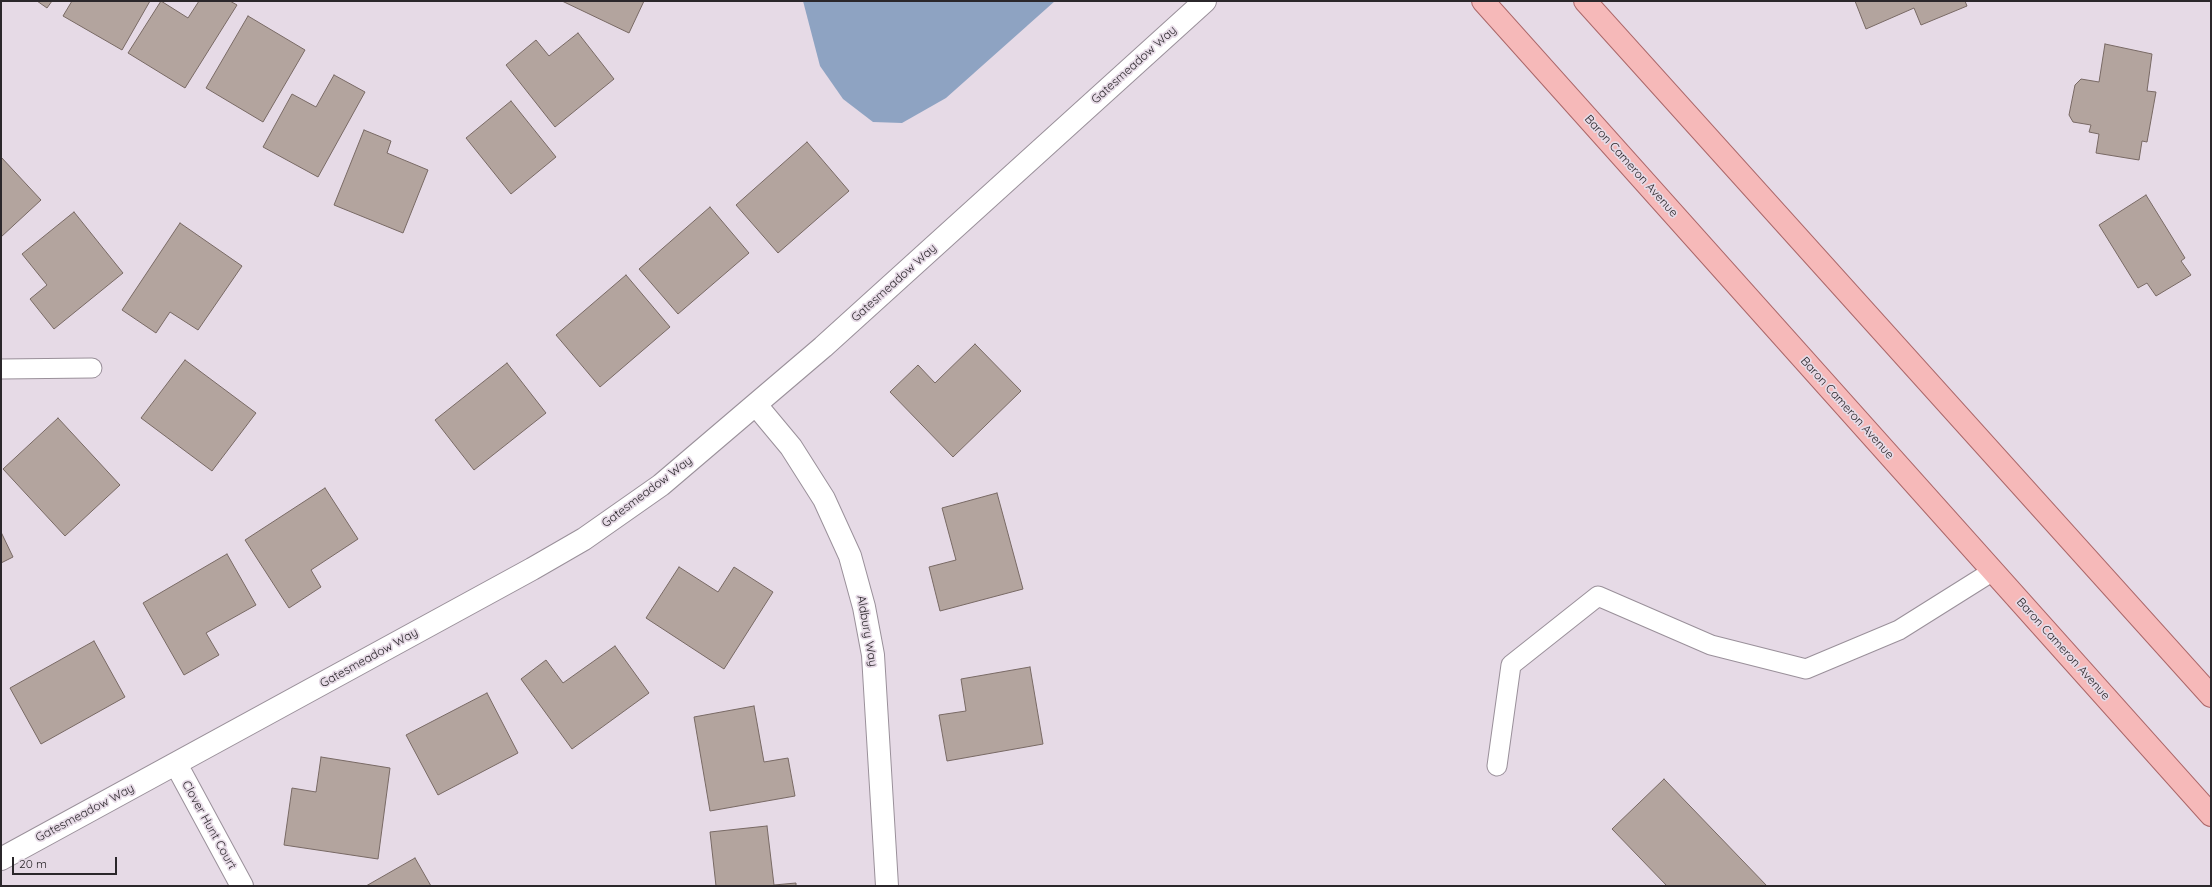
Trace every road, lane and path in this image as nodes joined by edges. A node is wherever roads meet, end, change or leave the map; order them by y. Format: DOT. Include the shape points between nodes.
graph roads {
  1 [pos="1205,1"];
  2 [pos="1483,1"];
  3 [pos="1585,1"];
  4 [pos="92,368"];
  5 [pos="1,370"];
  6 [pos="756,405"];
  7 [pos="1993,571"];
  8 [pos="2211,696"];
  9 [pos="176,764"];
  10 [pos="1497,766"];
  11 [pos="2211,815"];
  12 [pos="1,859"];
  13 [pos="242,886"];
  14 [pos="887,886"];
  1 -- 6 [label="street, Gatesmeadow Way"];
  2 -- 7 [label="main road, Baron Cameron Avenue"];
  3 -- 8 [label="main road"];
  4 -- 5 [label="lane"];
  6 -- 9 [label="street, Gatesmeadow Way" via="661,485 584,539"];
  6 -- 14 [label="street, Aldbury Way" via="792,447 824,499 850,556 864,607 873,655"];
  7 -- 10 [label="lane" via="1899,630 1806,669 1711,645 1598,596 1511,665"];
  7 -- 11 [label="main road, Baron Cameron Avenue"];
  9 -- 12 [label="street, Gatesmeadow Way"];
  9 -- 13 [label="street, Clover Hunt Court"];
}
